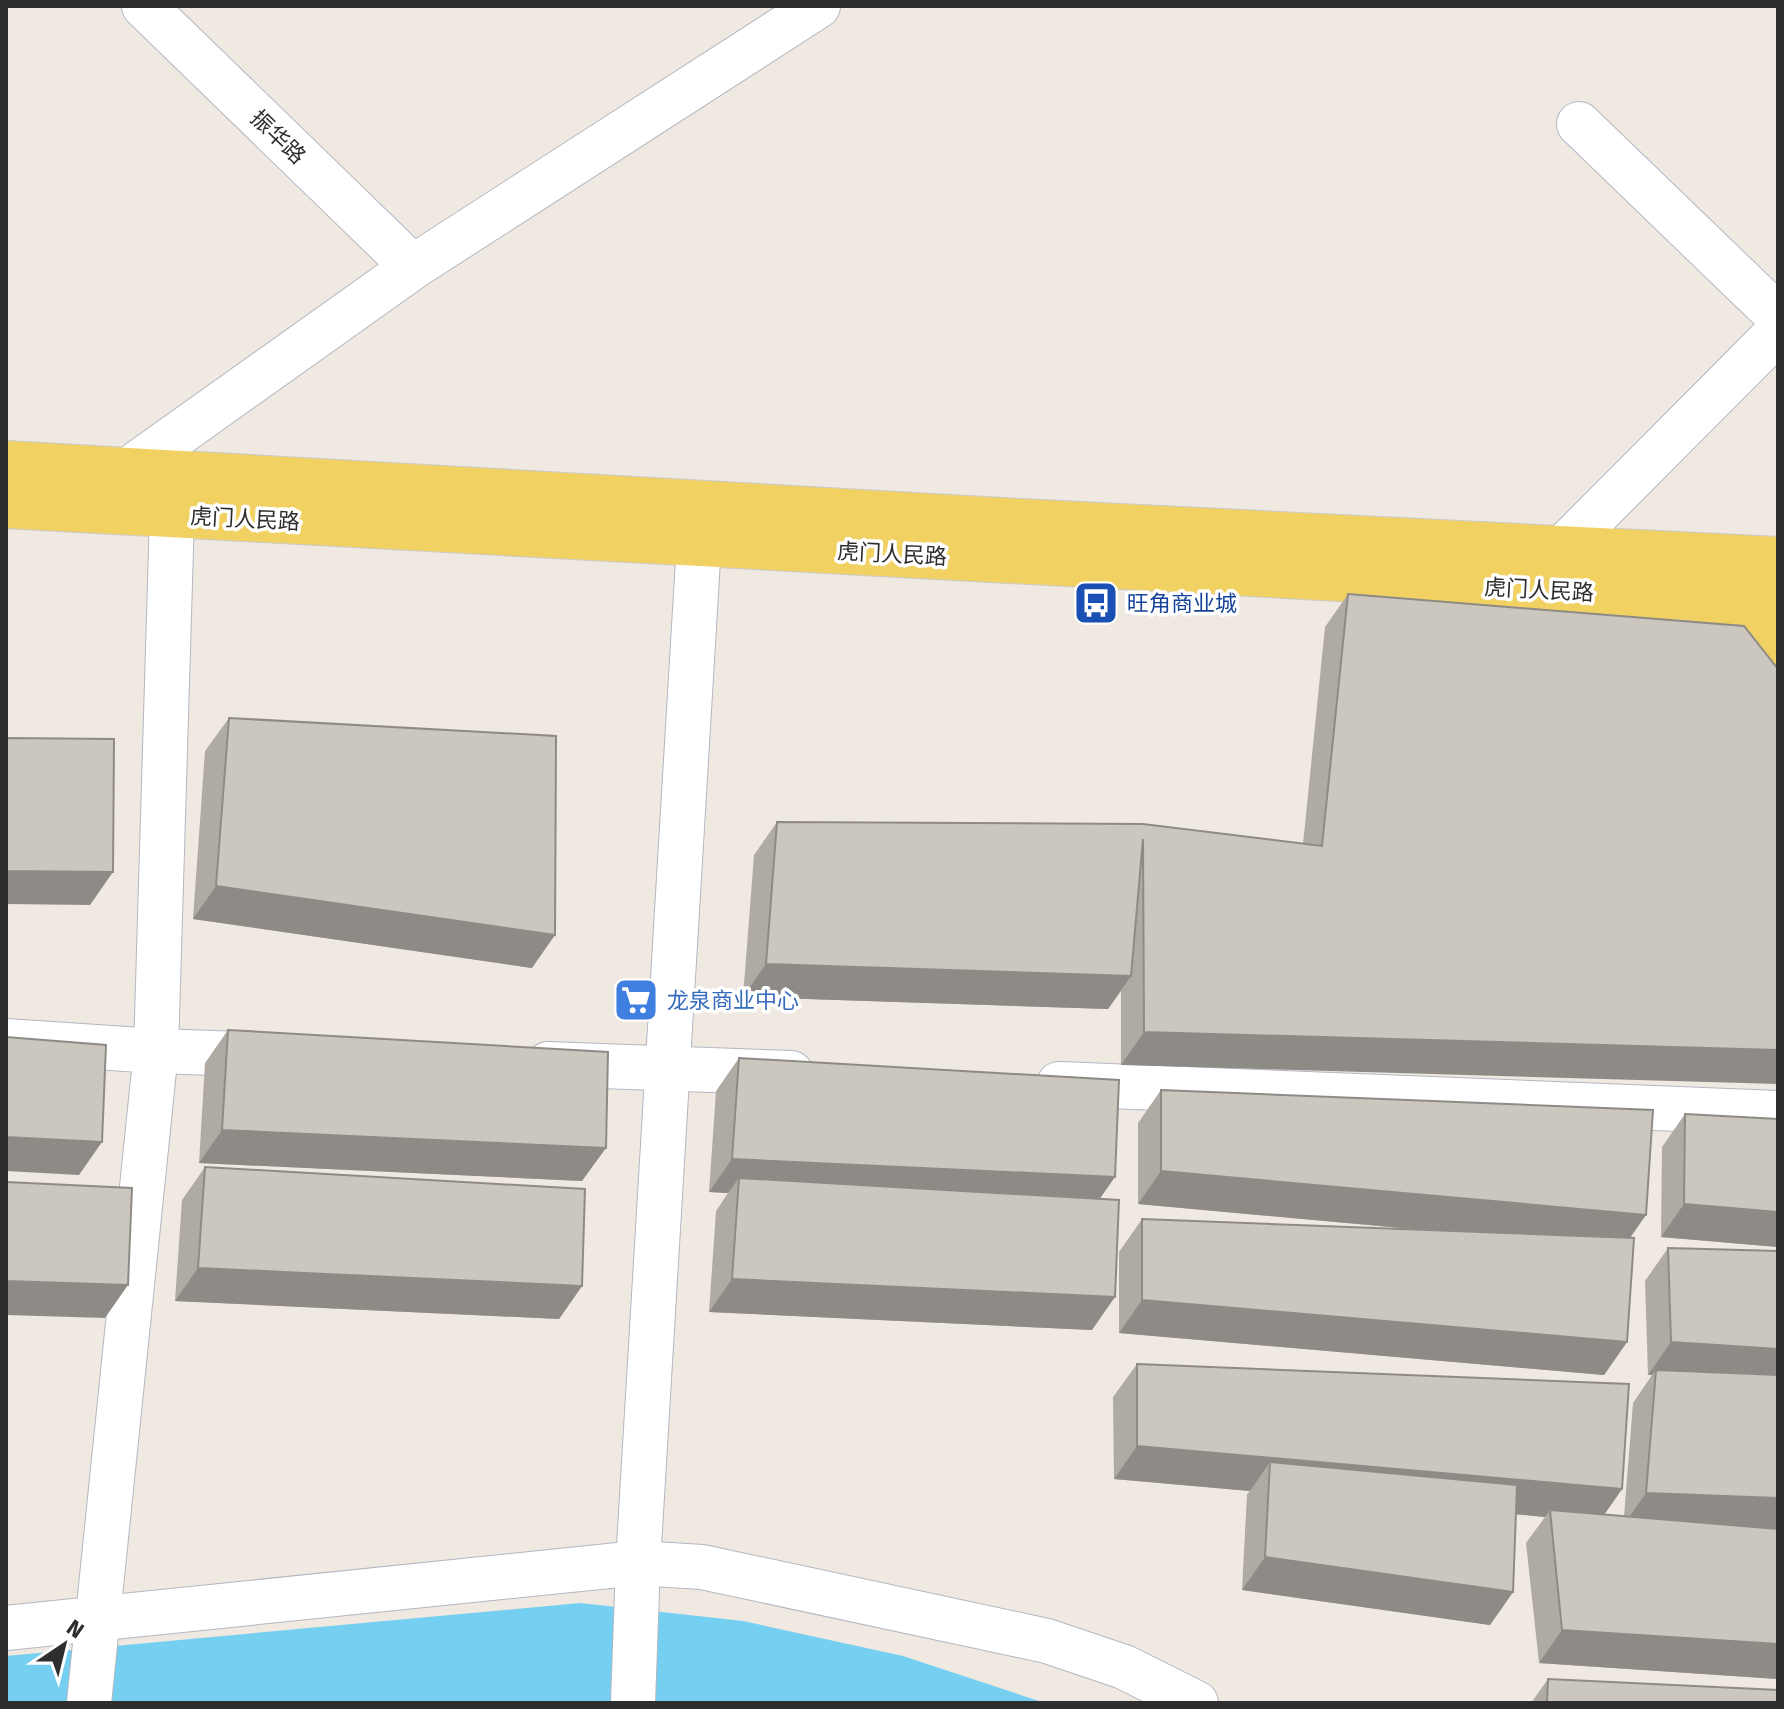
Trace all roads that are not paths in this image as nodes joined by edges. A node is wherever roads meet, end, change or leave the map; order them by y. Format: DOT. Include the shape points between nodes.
graph roads {
  1 [pos="144,6"];
  2 [pos="818,6"];
  3 [pos="1579,124"];
  4 [pos="413,267"];
  5 [pos="1778,316"];
  6 [pos="1778,332"];
  7 [pos="6,463"];
  8 [pos="128,470"];
  9 [pos="6,506"];
  10 [pos="172,515"];
  11 [pos="699,543"];
  12 [pos="1562,549"];
  13 [pos="1778,559"];
  14 [pos="1695,598"];
  15 [pos="1778,603"];
  16 [pos="1778,644"];
  17 [pos="6,1041"];
  18 [pos="156,1051"];
  19 [pos="311,1056"];
  20 [pos="514,1063"];
  21 [pos="670,1068"];
  22 [pos="828,1075"];
  23 [pos="1018,1083"];
  24 [pos="1778,1113"];
  25 [pos="638,1563"];
  26 [pos="97,1619"];
  27 [pos="6,1628"];
  28 [pos="89,1703"];
  29 [pos="633,1703"];
  30 [pos="1196,1703"];
  1 -- 4 [label="street, 振华路"];
  2 -- 4 [label="street"];
  3 -- 5 [label="street"];
  4 -- 8 [label="street"];
  6 -- 12 [label="street"];
  7 -- 8 [label="main road, 虎门人民路"];
  8 -- 12 [label="main road, 虎门人民路"];
  9 -- 10 [label="main road, 虎门人民路"];
  10 -- 11 [label="main road, 虎门人民路"];
  10 -- 18 [label="street"];
  11 -- 14 [label="main road, 虎门人民路"];
  11 -- 21 [label="street"];
  12 -- 13 [label="main road, 虎门人民路"];
  14 -- 15 [label="main road, 虎门人民路"];
  14 -- 16 [label="main road"];
  17 -- 18 [label="street"];
  18 -- 19 [label="street"];
  18 -- 26 [label="street"];
  20 -- 21 [label="street"];
  21 -- 22 [label="street"];
  21 -- 25 [label="street"];
  23 -- 24 [label="street"];
  25 -- 26 [label="street"];
  25 -- 29 [label="street"];
  25 -- 30 [label="street" via="702,1567 1047,1641 1124,1667"];
  26 -- 27 [label="street"];
  26 -- 28 [label="street"];
}
